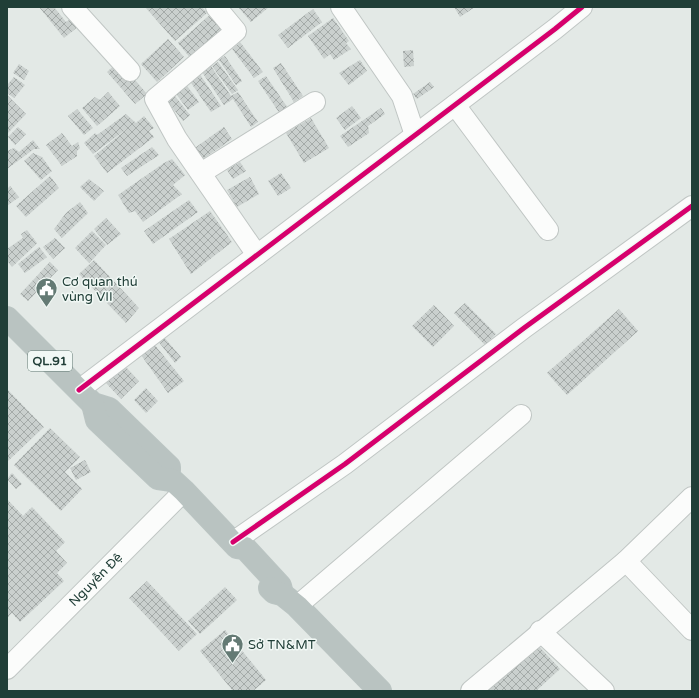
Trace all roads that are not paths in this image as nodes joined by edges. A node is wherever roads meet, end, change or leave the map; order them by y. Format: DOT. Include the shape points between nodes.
graph roads {
  1 [pos="72,7"];
  2 [pos="216,7"];
  3 [pos="341,7"];
  4 [pos="582,7"];
  5 [pos="130,71"];
  6 [pos="315,102"];
  7 [pos="455,105"];
  8 [pos="415,135"];
  9 [pos="201,173"];
  10 [pos="692,206"];
  11 [pos="548,230"];
  12 [pos="257,255"];
  13 [pos="7,318"];
  14 [pos="86,397"];
  15 [pos="521,415"];
  16 [pos="178,485"];
  17 [pos="692,497"];
  18 [pos="235,545"];
  19 [pos="626,561"];
  20 [pos="290,600"];
  21 [pos="692,630"];
  22 [pos="540,631"];
  23 [pos="7,669"];
  24 [pos="370,688"];
  25 [pos="471,691"];
  26 [pos="604,691"];
  1 -- 5 [label="street"];
  2 -- 9 [label="street" via="236,31 155,99 177,139"];
  3 -- 8 [label="street" via="402,96"];
  4 -- 7 [label="street"];
  6 -- 9 [label="street"];
  7 -- 8 [label="street"];
  7 -- 11 [label="street"];
  8 -- 12 [label="street"];
  9 -- 12 [label="street"];
  10 -- 18 [label="street" via="524,328"];
  12 -- 14 [label="street"];
  13 -- 14 [label="highway, QL.91"];
  14 -- 16 [label="highway, QL.91" via="97,420 158,478"];
  15 -- 20 [label="street"];
  16 -- 18 [label="highway, QL.91"];
  16 -- 23 [label="street, Nguyễn Đệ"];
  17 -- 19 [label="street"];
  18 -- 20 [label="highway, QL.91" via="237,554 274,592"];
  19 -- 21 [label="street"];
  19 -- 22 [label="street"];
  20 -- 24 [label="highway, QL.91"];
  22 -- 25 [label="street"];
  22 -- 26 [label="street"];
}
